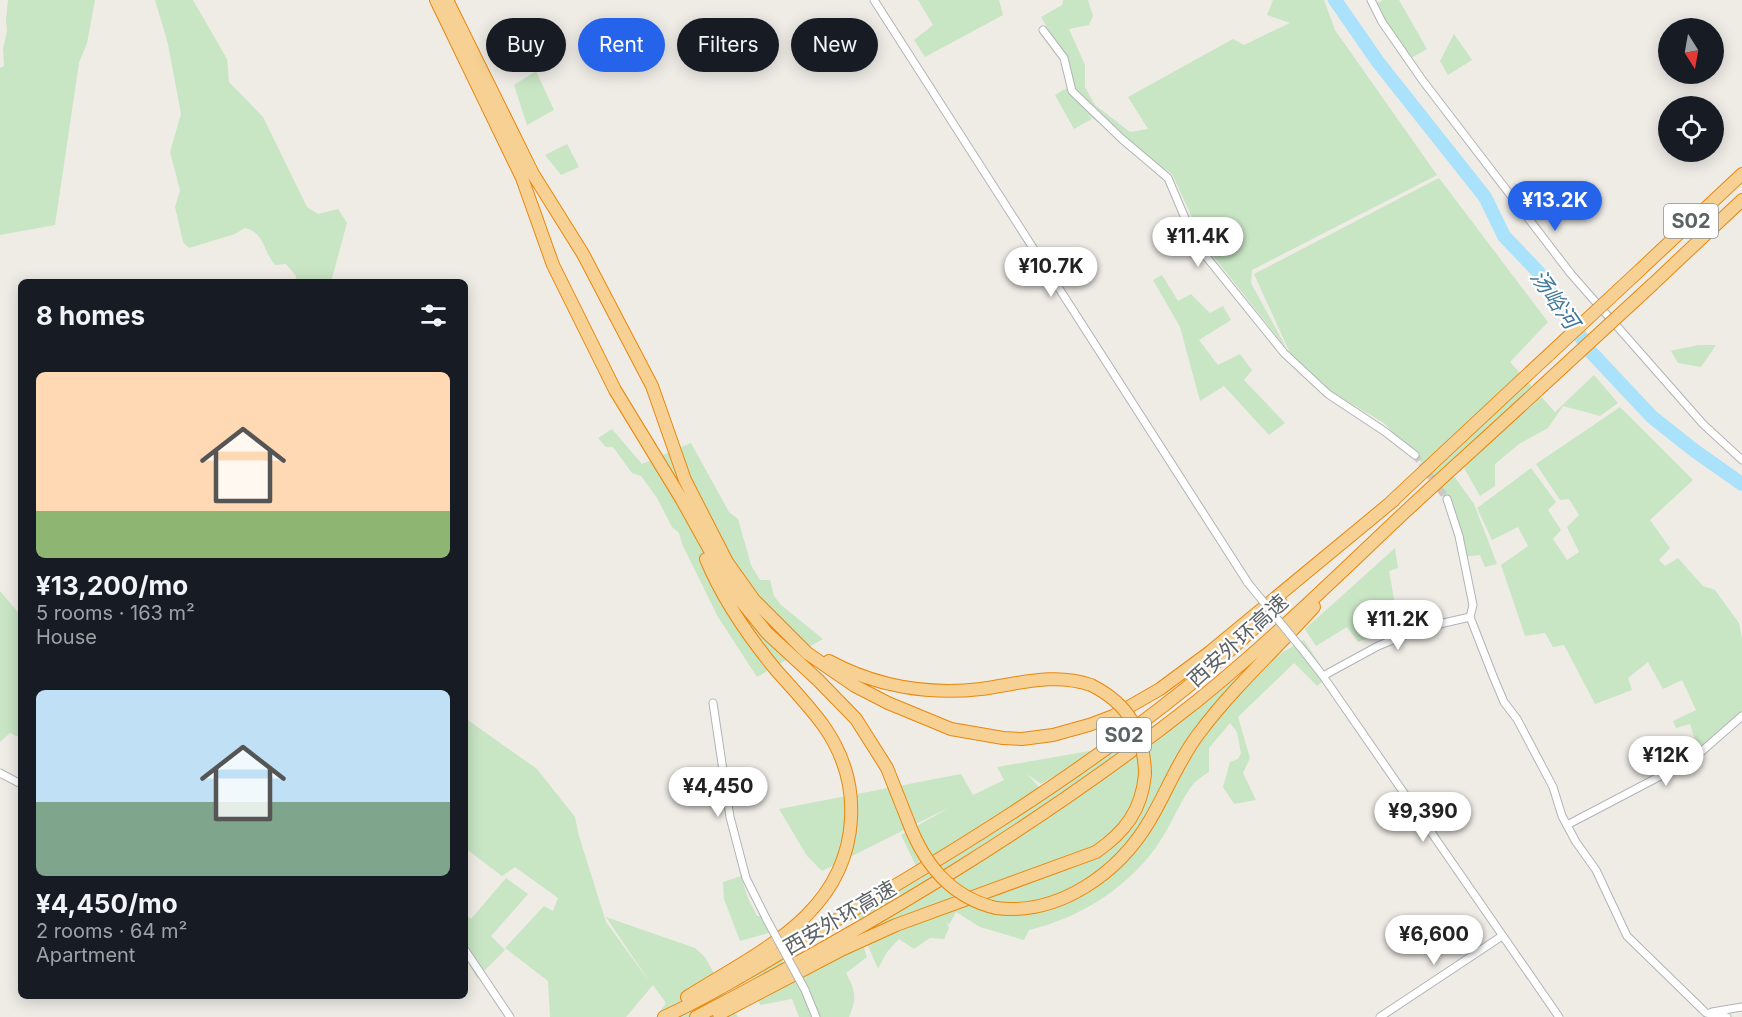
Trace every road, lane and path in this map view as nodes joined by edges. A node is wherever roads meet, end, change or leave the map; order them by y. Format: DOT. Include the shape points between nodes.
graph roads {
  1 [pos="436,0"];
  2 [pos="447,0"];
  3 [pos="874,0"];
  4 [pos="1371,0"];
  5 [pos="1043,30"];
  6 [pos="1742,174"];
  7 [pos="1742,200"];
  8 [pos="1416,455"];
  9 [pos="1742,460"];
  10 [pos="1447,499"];
  11 [pos="682,500"];
  12 [pos="1394,500"];
  13 [pos="1382,534"];
  14 [pos="1470,617"];
  15 [pos="787,635"];
  16 [pos="1323,676"];
  17 [pos="713,703"];
  18 [pos="1742,716"];
  19 [pos="0,773"];
  20 [pos="18,782"];
  21 [pos="1567,825"];
  22 [pos="1502,936"];
  23 [pos="468,954"];
  24 [pos="1742,1007"];
  25 [pos="1706,1013"];
  26 [pos="510,1017"];
  27 [pos="653,1017"];
  28 [pos="664,1017"];
  29 [pos="696,1017"];
  30 [pos="712,1017"];
  31 [pos="816,1017"];
  32 [pos="1380,1017"];
  33 [pos="1559,1017"];
  34 [pos="1727,1017"];
  1 -- 11 [label="highway" via="522,178 553,265 615,390"];
  2 -- 15 [label="highway" via="533,174 583,255 652,386 685,480 727,562 750,595"];
  3 -- 16 [label="street, bridge" via="1248,583"];
  4 -- 9 [label="street" via="1423,81 1571,274 1704,424"];
  5 -- 8 [label="street" via="1064,58 1072,91 1168,178 1196,244 1284,353 1328,394"];
  6 -- 12 [label="highway, 西安外环高速 / S02, bridge"];
  7 -- 13 [label="highway, 西安外环高速 / S02, bridge"];
  10 -- 14 [label="street" via="1473,605"];
  11 -- 13 [label="highway, bridge" via="743,605 779,645 845,706 864,731 887,768 920,849 942,880 971,900 996,908 1023,909 1061,900 1090,884 1116,862 1145,829 1189,747 1223,703"];
  11 -- 27 [label="highway" via="727,602 837,748 850,786 852,818 837,876 805,919 756,955"];
  12 -- 15 [label="highway" via="1160,689 1113,716 1053,735 1003,738 936,724 855,686"];
  12 -- 28 [label="highway, 西安外环高速 / S02" via="1200,676 1075,771 930,865"];
  13 -- 29 [label="highway, 西安外环高速 / S02" via="1199,699 1099,774 925,889"];
  14 -- 16 [label="street" via="1422,628"];
  14 -- 21 [label="street" via="1504,702 1553,787"];
  15 -- 30 [label="highway, bridge" via="847,670 904,687 953,691 1053,679 1091,685 1114,700 1131,720 1143,746 1142,797 1136,812 1116,836 1096,852 896,925"];
  16 -- 22 [label="street"];
  17 -- 31 [label="street, bridge" via="730,817 746,878"];
  18 -- 21 [label="street" via="1693,759"];
  19 -- 20 [label="street"];
  21 -- 25 [label="street" via="1596,870 1627,936"];
  22 -- 32 [label="street"];
  22 -- 33 [label="street"];
  23 -- 26 [label="street"];
  24 -- 25 [label="street"];
  25 -- 34 [label="street"];
}
